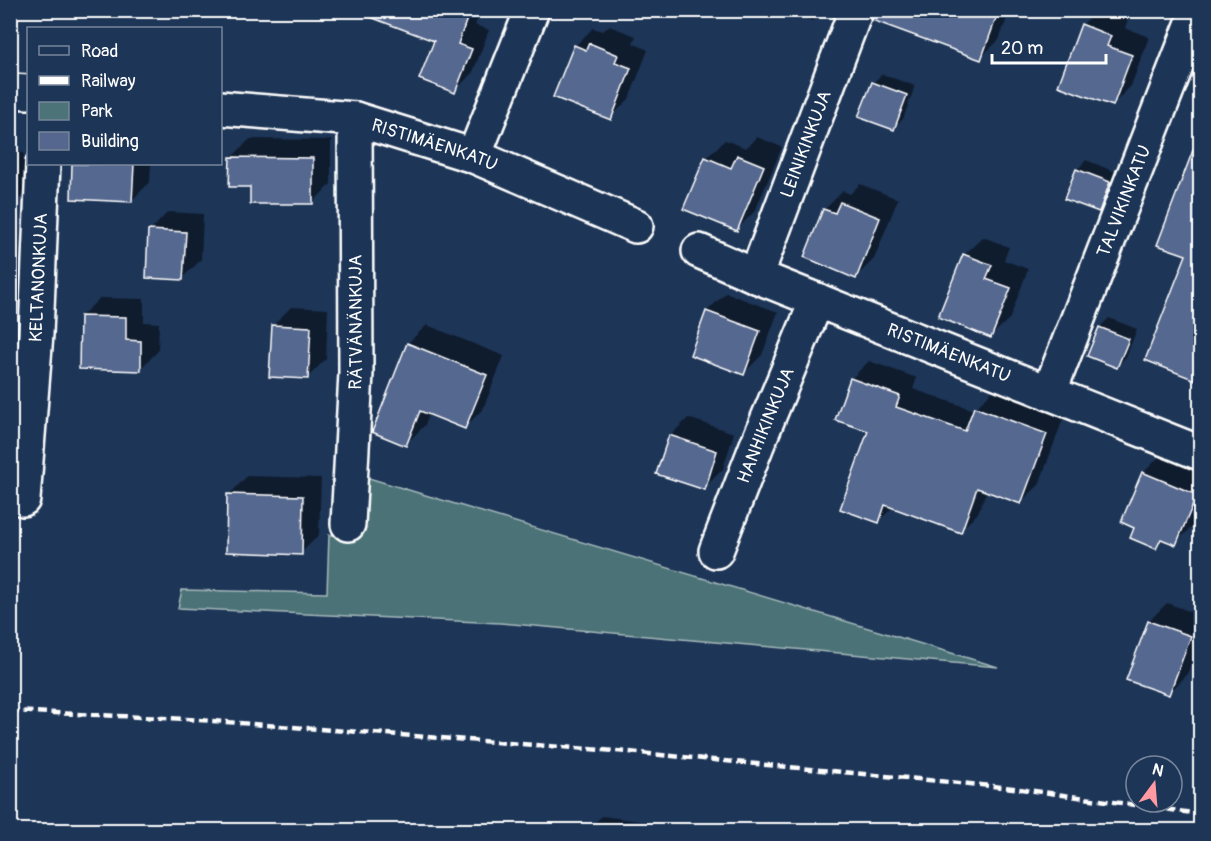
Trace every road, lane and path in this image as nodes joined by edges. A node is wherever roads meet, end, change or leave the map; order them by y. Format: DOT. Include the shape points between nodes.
graph roads {
  1 [pos="532,10"];
  2 [pos="856,10"];
  3 [pos="1198,10"];
  4 [pos="10,91"];
  5 [pos="27,92"];
  6 [pos="222,108"];
  7 [pos="355,118"];
  8 [pos="474,156"];
  9 [pos="43,165"];
  10 [pos="636,226"];
  11 [pos="699,251"];
  12 [pos="756,276"];
  13 [pos="817,300"];
  14 [pos="1049,393"];
  15 [pos="1200,453"];
  16 [pos="22,498"];
  17 [pos="348,524"];
  18 [pos="716,551"];
  1 -- 8 [label="street"];
  2 -- 12 [label="street, LEINIKINKUJA"];
  3 -- 14 [label="street, TALVIKINKATU"];
  4 -- 5 [label="street"];
  6 -- 7 [label="street, RISTIMÄENKATU"];
  7 -- 8 [label="street, RISTIMÄENKATU"];
  7 -- 17 [label="street, RÄTVÄNÄNKUJA" via="356,373"];
  8 -- 10 [label="street, RISTIMÄENKATU"];
  9 -- 16 [label="street, KELTANONKUJA" via="36,334"];
  11 -- 12 [label="street, RISTIMÄENKATU"];
  12 -- 13 [label="street, RISTIMÄENKATU"];
  13 -- 14 [label="street, RISTIMÄENKATU"];
  13 -- 18 [label="street, HANHIKINKUJA"];
  14 -- 15 [label="street, RISTIMÄENKATU"];
}
